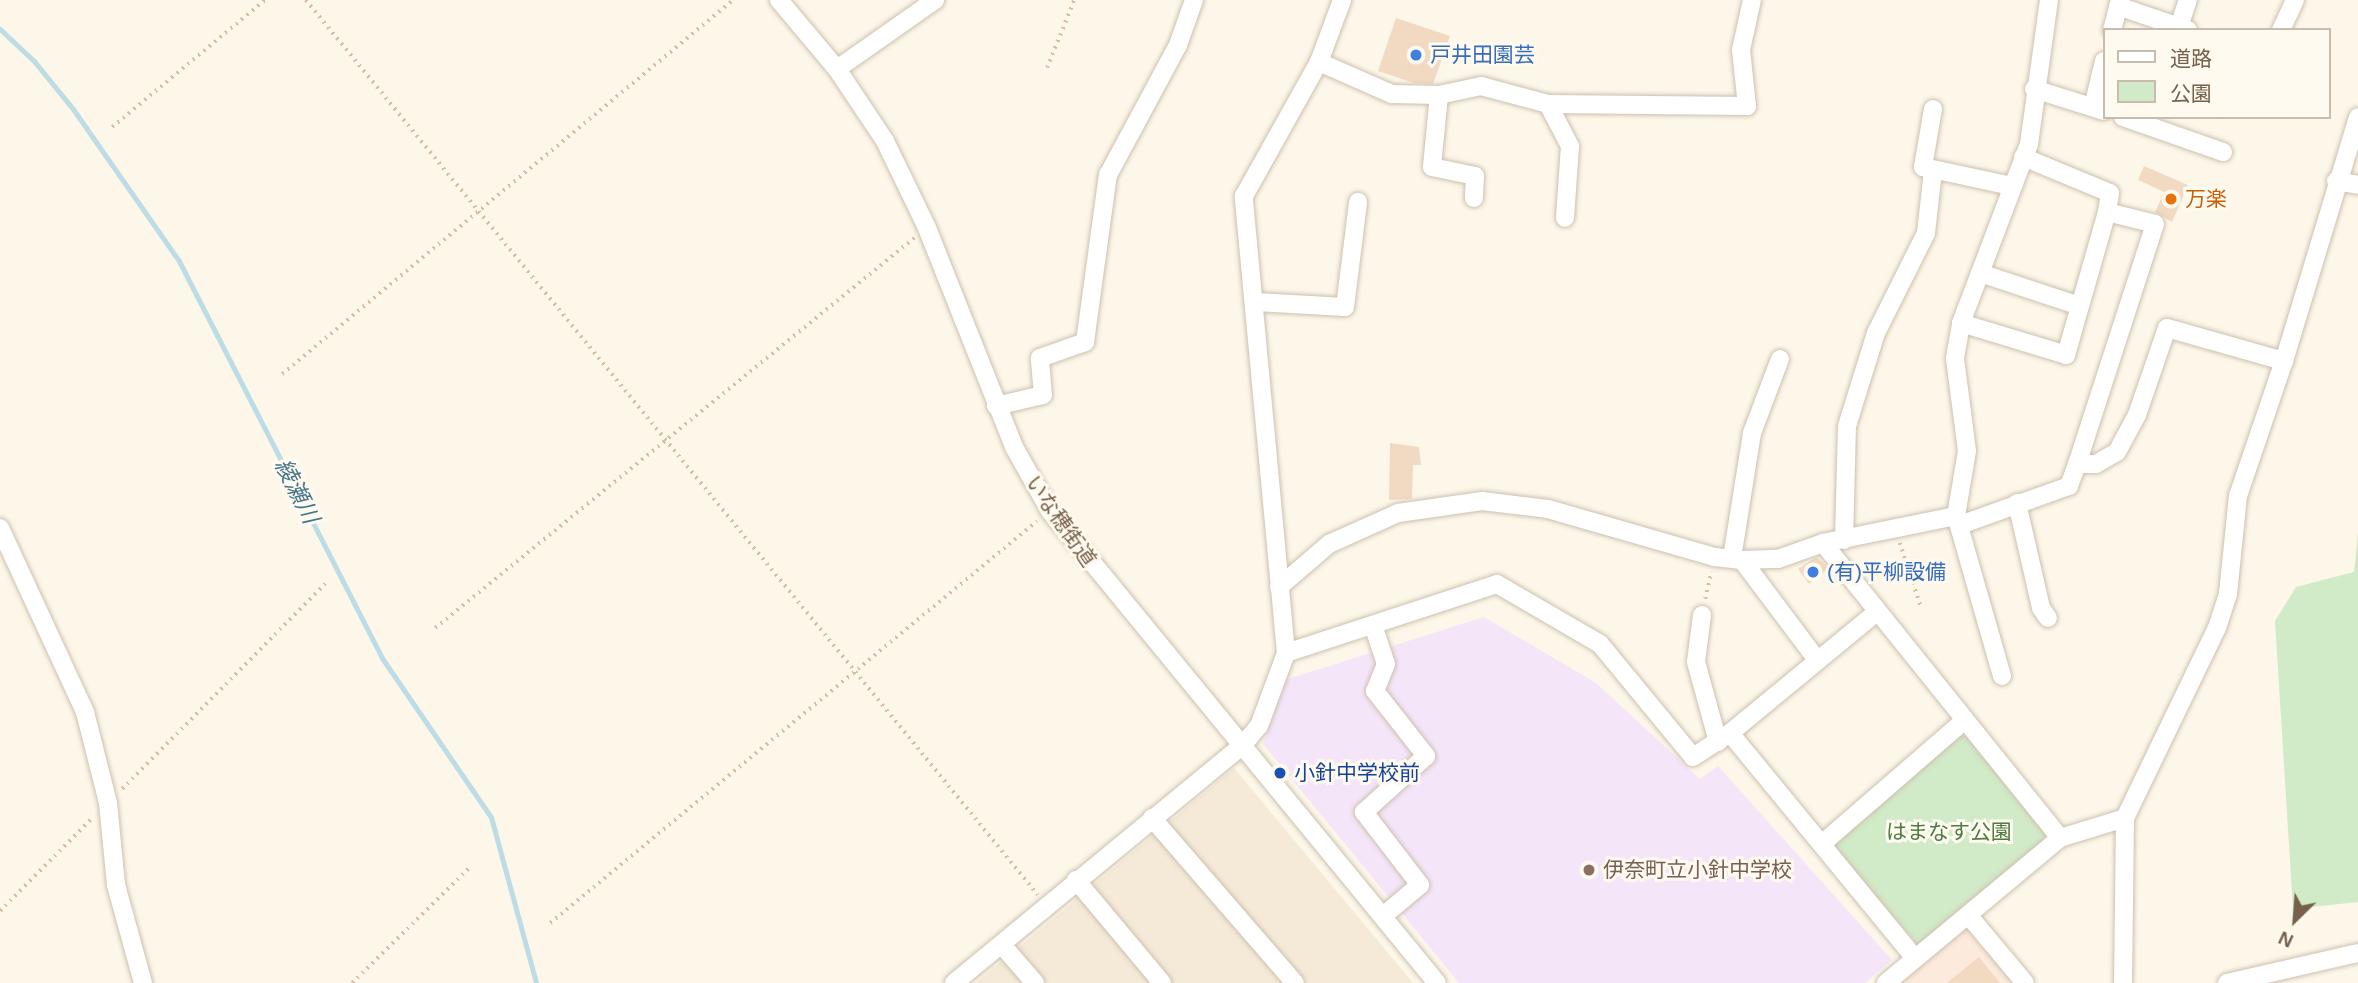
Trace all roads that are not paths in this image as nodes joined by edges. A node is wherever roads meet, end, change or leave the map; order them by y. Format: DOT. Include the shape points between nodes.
graph roads {
  1 [pos="779,0"];
  2 [pos="935,0"];
  3 [pos="1194,0"];
  4 [pos="1342,0"];
  5 [pos="1752,0"];
  6 [pos="2049,0"];
  7 [pos="2188,0"];
  8 [pos="2295,0"];
  9 [pos="2119,3"];
  10 [pos="2113,28"];
  11 [pos="2183,28"];
  12 [pos="2282,28"];
  13 [pos="1320,62"];
  14 [pos="837,69"];
  15 [pos="2102,83"];
  16 [pos="2034,89"];
  17 [pos="1439,95"];
  18 [pos="1548,104"];
  19 [pos="1933,109"];
  20 [pos="2099,109"];
  21 [pos="2358,117"];
  22 [pos="2129,119"];
  23 [pos="2223,152"];
  24 [pos="2023,157"];
  25 [pos="1933,171"];
  26 [pos="2336,181"];
  27 [pos="2358,185"];
  28 [pos="2012,186"];
  29 [pos="1474,198"];
  30 [pos="1358,202"];
  31 [pos="2107,212"];
  32 [pos="1565,218"];
  33 [pos="1980,273"];
  34 [pos="1256,302"];
  35 [pos="2080,306"];
  36 [pos="1961,323"];
  37 [pos="1780,359"];
  38 [pos="2284,361"];
  39 [pos="996,405"];
  40 [pos="2077,464"];
  41 [pos="2017,503"];
  42 [pos="1958,520"];
  43 [pos="0,528"];
  44 [pos="1844,540"];
  45 [pos="1822,543"];
  46 [pos="1737,559"];
  47 [pos="1279,587"];
  48 [pos="1877,612"];
  49 [pos="1702,615"];
  50 [pos="2048,618"];
  51 [pos="1373,625"];
  52 [pos="1286,653"];
  53 [pos="1817,660"];
  54 [pos="2002,676"];
  55 [pos="1965,720"];
  56 [pos="1724,737"];
  57 [pos="1242,746"];
  58 [pos="1152,818"];
  59 [pos="2125,818"];
  60 [pos="2060,838"];
  61 [pos="1824,842"];
  62 [pos="1076,880"];
  63 [pos="1384,916"];
  64 [pos="1969,916"];
  65 [pos="1002,945"];
  66 [pos="2358,953"];
  67 [pos="1915,958"];
  68 [pos="1431,981"];
  69 [pos="143,983"];
  70 [pos="954,983"];
  71 [pos="1035,983"];
  72 [pos="1162,983"];
  73 [pos="1296,983"];
  74 [pos="1886,983"];
  75 [pos="2025,983"];
  76 [pos="2123,983"];
  77 [pos="2227,983"];
  1 -- 14 [label="street, いな穂街道"];
  2 -- 14 [label="street"];
  3 -- 39 [label="street" via="1178,45 1108,175 1085,342 1041,358 1042,395"];
  4 -- 13 [label="street"];
  5 -- 18 [label="street" via="1741,50 1747,106"];
  6 -- 16 [label="street"];
  7 -- 11 [label="street"];
  8 -- 12 [label="street"];
  9 -- 10 [label="street"];
  9 -- 11 [label="street"];
  13 -- 17 [label="street" via="1392,94"];
  13 -- 34 [label="street" via="1244,196"];
  14 -- 39 [label="street, いな穂街道" via="885,141 927,228"];
  15 -- 20 [label="street"];
  16 -- 20 [label="street"];
  16 -- 24 [label="street"];
  17 -- 18 [label="street" via="1481,86"];
  17 -- 29 [label="street" via="1432,167 1475,176"];
  18 -- 32 [label="street" via="1570,146"];
  19 -- 25 [label="street" via="1923,166"];
  21 -- 26 [label="street"];
  22 -- 23 [label="street"];
  24 -- 28 [label="street"];
  24 -- 31 [label="street" via="2110,193"];
  25 -- 28 [label="street"];
  25 -- 44 [label="street" via="1926,233 1876,333 1847,426"];
  26 -- 27 [label="street"];
  26 -- 38 [label="street"];
  28 -- 33 [label="street"];
  30 -- 34 [label="street" via="1345,307"];
  31 -- 35 [label="street"];
  31 -- 40 [label="street" via="2155,224"];
  33 -- 35 [label="street"];
  33 -- 36 [label="street"];
  34 -- 47 [label="street"];
  35 -- 36 [label="street" via="2067,355"];
  36 -- 42 [label="street" via="1955,358 1967,452"];
  37 -- 46 [label="street" via="1752,433"];
  38 -- 40 [label="street" via="2167,328 2137,415 2116,452 2096,464"];
  38 -- 59 [label="street" via="2238,496 2228,594 2217,628"];
  39 -- 57 [label="street, いな穂街道" via="1050,512"];
  40 -- 41 [label="street" via="2069,486"];
  41 -- 42 [label="street"];
  41 -- 50 [label="street" via="2041,608"];
  42 -- 44 [label="street"];
  42 -- 54 [label="street"];
  43 -- 69 [label="street" via="85,712 108,803 116,885"];
  44 -- 45 [label="street"];
  45 -- 46 [label="street" via="1779,559"];
  45 -- 48 [label="street"];
  46 -- 47 [label="street" via="1714,557 1548,509 1482,501 1398,513 1329,544"];
  46 -- 53 [label="street"];
  47 -- 52 [label="street"];
  48 -- 53 [label="street"];
  48 -- 55 [label="street"];
  49 -- 56 [label="street" via="1696,662"];
  51 -- 52 [label="street"];
  51 -- 56 [label="street" via="1497,584 1600,644 1693,757"];
  51 -- 63 [label="street" via="1385,664 1375,691 1426,756 1364,813 1420,885"];
  52 -- 57 [label="street" via="1259,726"];
  53 -- 56 [label="street"];
  55 -- 60 [label="street"];
  55 -- 61 [label="street"];
  56 -- 61 [label="street"];
  57 -- 58 [label="street"];
  57 -- 63 [label="street, いな穂街道"];
  58 -- 62 [label="street"];
  58 -- 73 [label="street"];
  59 -- 60 [label="street"];
  59 -- 76 [label="street"];
  60 -- 64 [label="street"];
  61 -- 67 [label="street"];
  62 -- 65 [label="street"];
  62 -- 72 [label="street"];
  63 -- 68 [label="street, いな穂街道"];
  64 -- 67 [label="street"];
  64 -- 75 [label="street"];
  65 -- 70 [label="street"];
  65 -- 71 [label="street"];
  66 -- 77 [label="street"];
  67 -- 74 [label="street"];
}
